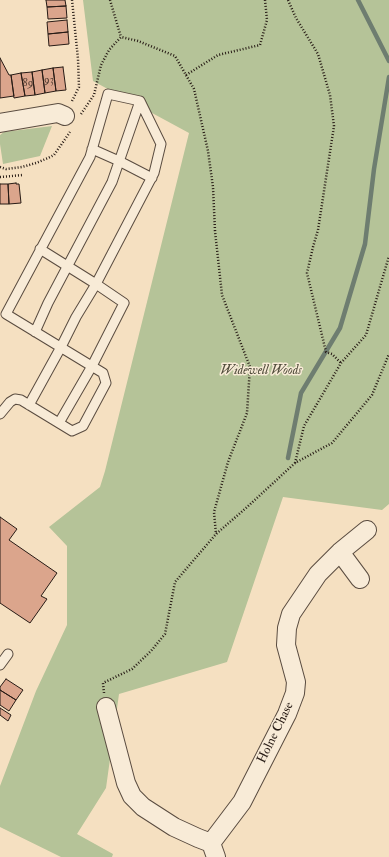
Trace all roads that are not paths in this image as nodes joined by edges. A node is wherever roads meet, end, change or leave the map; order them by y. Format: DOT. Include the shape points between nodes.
graph roads {
  1 [pos="140,101"];
  2 [pos="68,119"];
  3 [pos="0,123"];
  4 [pos="92,149"];
  5 [pos="119,161"];
  6 [pos="152,178"];
  7 [pos="40,249"];
  8 [pos="68,266"];
  9 [pos="96,284"];
  10 [pos="34,332"];
  11 [pos="61,347"];
  12 [pos="92,366"];
  13 [pos="29,405"];
  14 [pos="0,414"];
  15 [pos="59,423"];
  16 [pos="367,530"];
  17 [pos="340,552"];
  18 [pos="360,579"];
  19 [pos="8,654"];
  20 [pos="0,665"];
  21 [pos="106,707"];
  22 [pos="213,850"];
  1 -- 4 [label="lane" via="108,94"];
  1 -- 5 [label="lane"];
  1 -- 6 [label="lane" via="161,144"];
  2 -- 3 [label="street"];
  4 -- 5 [label="lane"];
  4 -- 7 [label="lane"];
  5 -- 6 [label="lane"];
  5 -- 8 [label="lane" via="112,182"];
  6 -- 9 [label="lane"];
  7 -- 8 [label="lane"];
  7 -- 10 [label="lane" via="6,314"];
  8 -- 9 [label="lane"];
  8 -- 10 [label="lane"];
  9 -- 11 [label="lane"];
  9 -- 12 [label="lane" via="124,303"];
  10 -- 11 [label="lane"];
  11 -- 12 [label="lane"];
  11 -- 13 [label="lane"];
  12 -- 15 [label="lane"];
  12 -- 15 [label="lane" via="103,373 106,383 83,426 72,431"];
  13 -- 14 [label="lane" via="15,399"];
  13 -- 15 [label="lane"];
  16 -- 17 [label="street, Holne Chase"];
  17 -- 18 [label="street"];
  17 -- 22 [label="street, Holne Chase" via="318,574 292,614 287,628 286,645 296,682 295,693 242,802"];
  19 -- 20 [label="lane"];
  21 -- 22 [label="street" via="126,783 132,796 143,807 198,838"];
}
